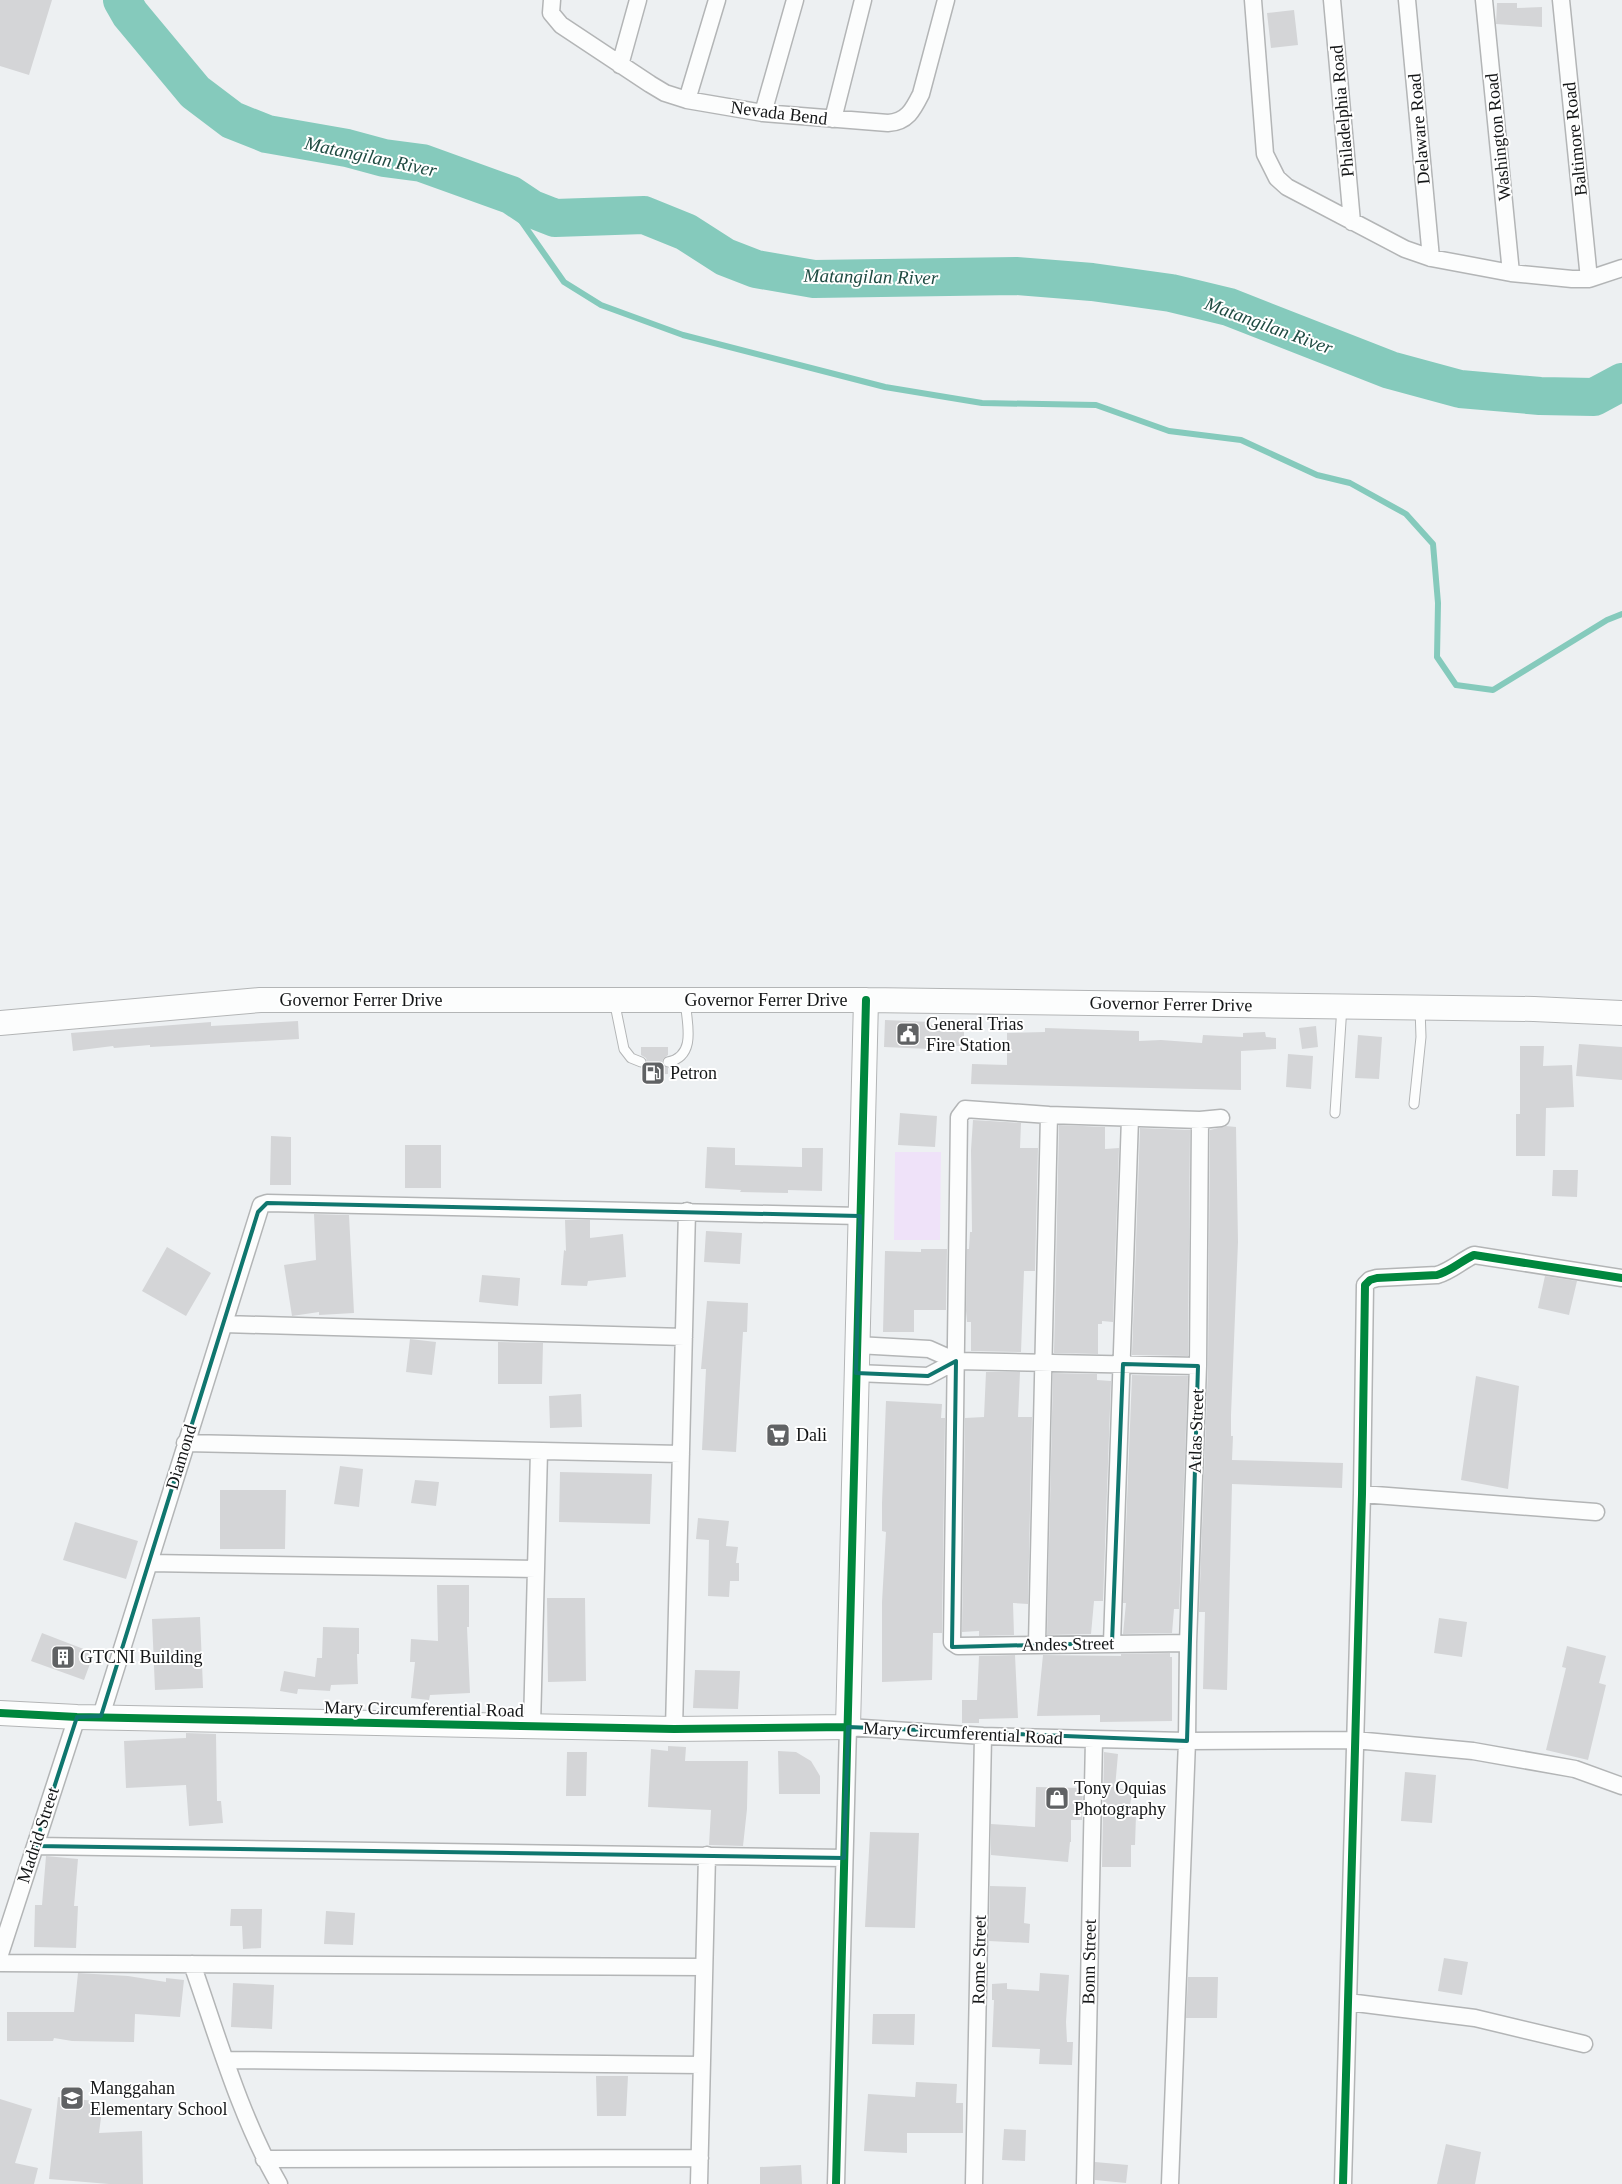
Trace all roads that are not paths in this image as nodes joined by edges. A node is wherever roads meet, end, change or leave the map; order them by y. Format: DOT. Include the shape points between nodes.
graph roads {
  1 [pos="638,0"];
  2 [pos="717,0"];
  3 [pos="795,0"];
  4 [pos="863,0"];
  5 [pos="946,0"];
  6 [pos="1253,0"];
  7 [pos="1332,0"];
  8 [pos="1407,0"];
  9 [pos="1484,0"];
  10 [pos="1561,0"];
  11 [pos="551,7"];
  12 [pos="620,64"];
  13 [pos="687,100"];
  14 [pos="764,113"];
  15 [pos="833,119"];
  16 [pos="1352,222"];
  17 [pos="1431,258"];
  18 [pos="1622,268"];
  19 [pos="1511,273"];
  20 [pos="1590,279"];
  21 [pos="614,1000"];
  22 [pos="685,1000"];
  23 [pos="866,1000"];
  24 [pos="1342,1006"];
  25 [pos="1420,1007"];
  26 [pos="1622,1013"];
  27 [pos="0,1023"];
  28 [pos="641,1062"];
  29 [pos="668,1062"];
  30 [pos="1414,1104"];
  31 [pos="1335,1113"];
  32 [pos="1049,1115"];
  33 [pos="1130,1118"];
  34 [pos="1221,1118"];
  35 [pos="1200,1120"];
  36 [pos="687,1211"];
  37 [pos="860,1216"];
  38 [pos="1622,1278"];
  39 [pos="224,1324"];
  40 [pos="684,1337"];
  41 [pos="857,1345"];
  42 [pos="956,1361"];
  43 [pos="1044,1363"];
  44 [pos="1123,1364"];
  45 [pos="1198,1366"];
  46 [pos="856,1373"];
  47 [pos="185,1443"];
  48 [pos="538,1451"];
  49 [pos="681,1454"];
  50 [pos="1362,1494"];
  51 [pos="1596,1512"];
  52 [pos="149,1563"];
  53 [pos="536,1569"];
  54 [pos="1112,1643"];
  55 [pos="1038,1644"];
  56 [pos="1188,1644"];
  57 [pos="0,1713"];
  58 [pos="101,1716"];
  59 [pos="77,1717"];
  60 [pos="532,1726"];
  61 [pos="848,1727"];
  62 [pos="674,1730"];
  63 [pos="984,1736"];
  64 [pos="1094,1739"];
  65 [pos="1355,1740"];
  66 [pos="1188,1741"];
  67 [pos="1622,1786"];
  68 [pos="35,1846"];
  69 [pos="707,1854"];
  70 [pos="844,1858"];
  71 [pos="0,1954"];
  72 [pos="0,1963"];
  73 [pos="192,1964"];
  74 [pos="704,1968"];
  75 [pos="1348,2002"];
  76 [pos="1584,2044"];
  77 [pos="226,2060"];
  78 [pos="702,2065"];
  79 [pos="700,2158"];
  80 [pos="264,2159"];
  81 [pos="278,2184"];
  82 [pos="699,2184"];
  83 [pos="836,2184"];
  84 [pos="974,2184"];
  85 [pos="1085,2184"];
  86 [pos="1170,2184"];
  87 [pos="1343,2184"];
  1 -- 12 [label="street"];
  2 -- 13 [label="street"];
  3 -- 14 [label="street"];
  4 -- 15 [label="street"];
  5 -- 15 [label="street, Nevada Bend" via="921,94 908,117 898,123"];
  6 -- 16 [label="street" via="1265,154 1270,167 1287,187"];
  7 -- 16 [label="street, Philadelphia Road"];
  8 -- 17 [label="street, Delaware Road"];
  9 -- 19 [label="street, Washington Road"];
  10 -- 20 [label="street, Baltimore Road"];
  11 -- 12 [label="street, Nevada Bend" via="561,25"];
  12 -- 13 [label="street, Nevada Bend" via="665,92"];
  13 -- 14 [label="street, Nevada Bend"];
  14 -- 15 [label="street, Nevada Bend"];
  16 -- 17 [label="street" via="1405,250"];
  17 -- 19 [label="street"];
  18 -- 20 [label="street"];
  19 -- 20 [label="street"];
  21 -- 22 [label="main road, Governor Ferrer Drive"];
  21 -- 27 [label="main road, Governor Ferrer Drive" via="260,1000"];
  21 -- 28 [label="lane" via="624,1049 631,1058"];
  22 -- 23 [label="main road, Governor Ferrer Drive"];
  22 -- 29 [label="lane" via="688,1046 684,1055"];
  23 -- 24 [label="main road, Governor Ferrer Drive"];
  23 -- 37 [label="main road"];
  24 -- 25 [label="main road, Governor Ferrer Drive"];
  24 -- 31 [label="lane"];
  25 -- 26 [label="main road, Governor Ferrer Drive"];
  25 -- 30 [label="lane" via="1421,1037"];
  32 -- 33 [label="street"];
  32 -- 42 [label="street" via="965,1109 959,1117"];
  32 -- 43 [label="street"];
  33 -- 35 [label="street"];
  33 -- 44 [label="street"];
  34 -- 35 [label="street"];
  35 -- 45 [label="street, Atlas Street"];
  36 -- 37 [label="street"];
  36 -- 39 [label="street, Diamond" via="267,1203 261,1205 258,1212"];
  36 -- 40 [label="street"];
  37 -- 41 [label="main road"];
  38 -- 50 [label="street" via="1474,1255 1437,1275 1370,1280 1365,1285"];
  39 -- 40 [label="street"];
  39 -- 47 [label="street, Diamond"];
  40 -- 49 [label="street"];
  41 -- 42 [label="street" via="929,1349"];
  41 -- 46 [label="main road"];
  42 -- 43 [label="street"];
  42 -- 46 [label="street" via="928,1376"];
  42 -- 55 [label="street, Andes Street" via="952,1640 958,1646"];
  43 -- 44 [label="street"];
  43 -- 55 [label="street"];
  44 -- 45 [label="street"];
  44 -- 54 [label="street"];
  45 -- 56 [label="street, Atlas Street"];
  46 -- 61 [label="main road"];
  47 -- 48 [label="street"];
  47 -- 52 [label="street, Diamond"];
  48 -- 49 [label="street"];
  48 -- 53 [label="street"];
  49 -- 62 [label="street"];
  50 -- 51 [label="street"];
  50 -- 65 [label="street"];
  52 -- 53 [label="street"];
  52 -- 58 [label="street, Diamond"];
  53 -- 60 [label="street"];
  54 -- 55 [label="street, Andes Street"];
  54 -- 56 [label="street, Andes Street"];
  56 -- 66 [label="street, Atlas Street"];
  57 -- 59 [label="main road, Mary Circumferential Road"];
  58 -- 59 [label="main road, Mary Circumferential Road"];
  58 -- 60 [label="main road, Mary Circumferential Road"];
  59 -- 68 [label="street, Madrid Street"];
  60 -- 62 [label="main road, Mary Circumferential Road"];
  61 -- 62 [label="main road, Mary Circumferential Road"];
  61 -- 63 [label="street, Mary Circumferential Road"];
  61 -- 70 [label="street"];
  63 -- 64 [label="street, Mary Circumferential Road"];
  63 -- 84 [label="street, Rome Street"];
  64 -- 66 [label="street, Mary Circumferential Road"];
  64 -- 85 [label="street, Bonn Street"];
  65 -- 66 [label="street, Mary Circumferential Road"];
  65 -- 67 [label="street, Mary Circumferential Road" via="1473,1751 1575,1769"];
  65 -- 75 [label="street"];
  66 -- 86 [label="street, Atlas Street"];
  68 -- 69 [label="street"];
  68 -- 71 [label="street, Madrid Street"];
  69 -- 70 [label="street"];
  69 -- 74 [label="street"];
  70 -- 83 [label="street"];
  72 -- 73 [label="street"];
  73 -- 74 [label="street"];
  73 -- 77 [label="street"];
  74 -- 78 [label="street"];
  75 -- 76 [label="street" via="1475,2018"];
  75 -- 87 [label="street"];
  77 -- 78 [label="street"];
  77 -- 80 [label="street"];
  78 -- 79 [label="street"];
  79 -- 80 [label="street"];
  79 -- 82 [label="street"];
  80 -- 81 [label="street"];
}
